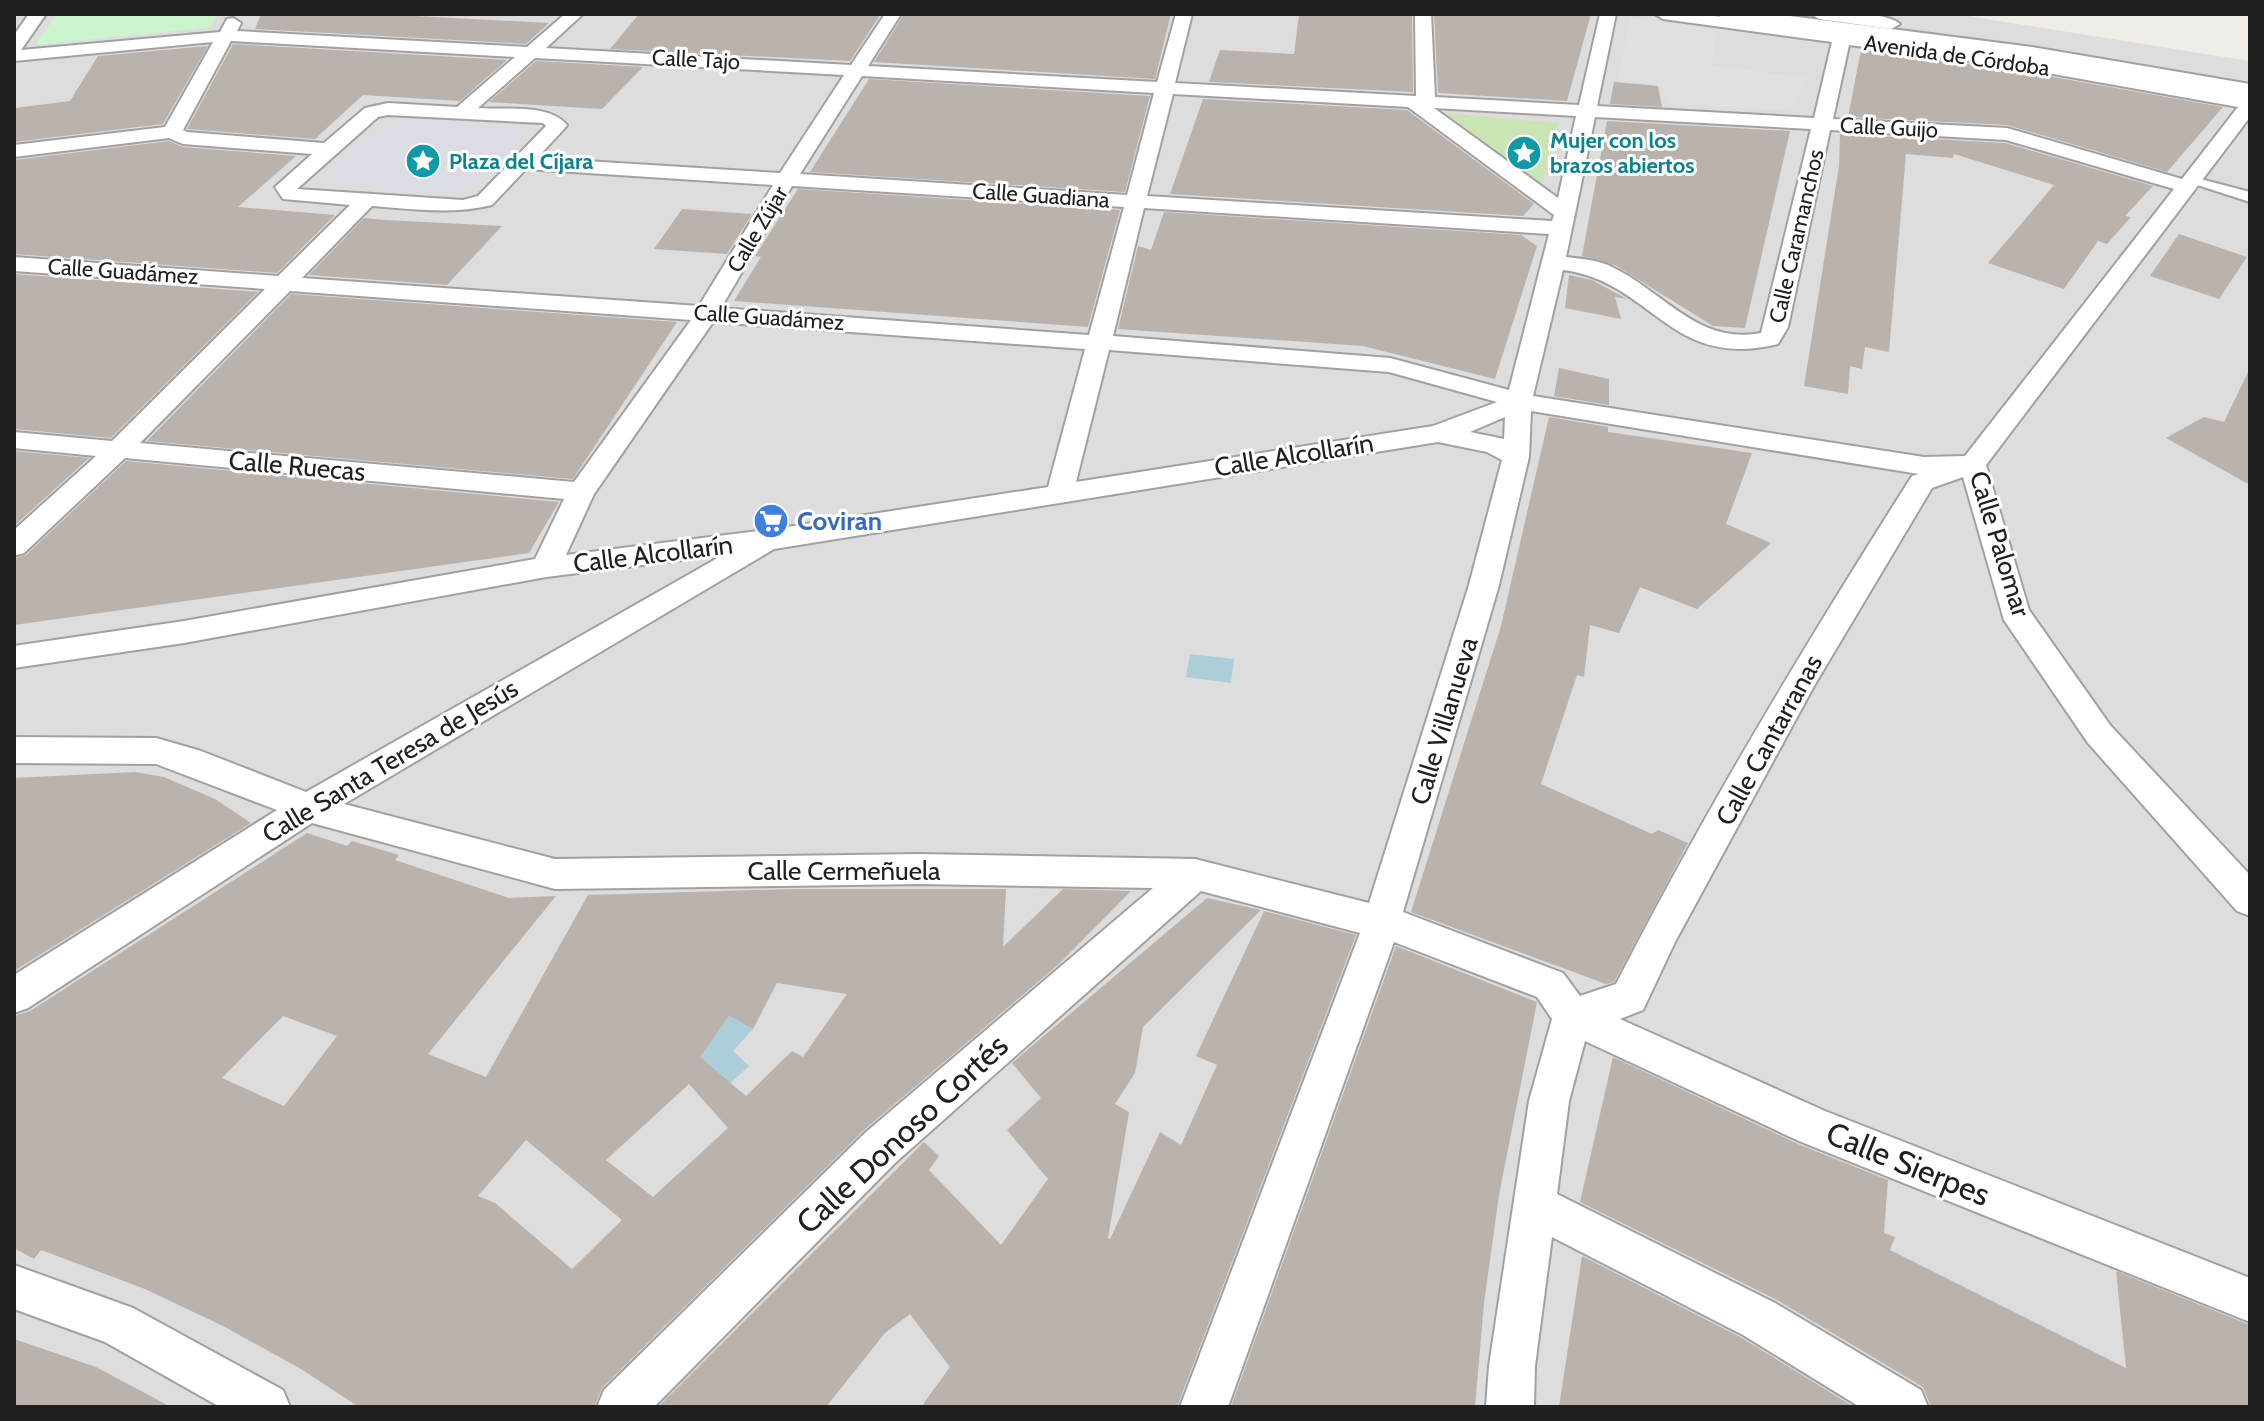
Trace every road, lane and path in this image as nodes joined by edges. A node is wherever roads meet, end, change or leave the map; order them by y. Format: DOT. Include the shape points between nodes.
graph roads {
  1 [pos="38,14"];
  2 [pos="237,14"];
  3 [pos="575,14"];
  4 [pos="893,14"];
  5 [pos="1184,14"];
  6 [pos="1423,14"];
  7 [pos="1608,14"];
  8 [pos="1663,14"];
  9 [pos="1726,14"];
  10 [pos="1819,14"];
  11 [pos="1752,16"];
  12 [pos="227,36"];
  13 [pos="1841,40"];
  14 [pos="14,47"];
  15 [pos="533,51"];
  16 [pos="14,56"];
  17 [pos="859,68"];
  18 [pos="2250,80"];
  19 [pos="1165,86"];
  20 [pos="2250,91"];
  21 [pos="1420,102"];
  22 [pos="2250,103"];
  23 [pos="1587,111"];
  24 [pos="462,113"];
  25 [pos="1821,123"];
  26 [pos="172,132"];
  27 [pos="328,149"];
  28 [pos="14,151"];
  29 [pos="522,163"];
  30 [pos="787,178"];
  31 [pos="2187,182"];
  32 [pos="2250,197"];
  33 [pos="367,200"];
  34 [pos="1135,202"];
  35 [pos="1561,220"];
  36 [pos="1554,262"];
  37 [pos="14,264"];
  38 [pos="282,283"];
  39 [pos="707,313"];
  40 [pos="1097,340"];
  41 [pos="1519,401"];
  42 [pos="1436,434"];
  43 [pos="14,440"];
  44 [pos="118,450"];
  45 [pos="1516,457"];
  46 [pos="1973,464"];
  47 [pos="581,492"];
  48 [pos="1060,493"];
  49 [pos="774,539"];
  50 [pos="14,546"];
  51 [pos="546,567"];
  52 [pos="14,657"];
  53 [pos="14,750"];
  54 [pos="308,808"];
  55 [pos="1195,874"];
  56 [pos="2250,900"];
  57 [pos="1382,922"];
  58 [pos="14,996"];
  59 [pos="1572,1016"];
  60 [pos="1533,1204"];
  61 [pos="14,1287"];
  62 [pos="2250,1300"];
  63 [pos="266,1407"];
  64 [pos="621,1407"];
  65 [pos="1204,1407"];
  66 [pos="1510,1407"];
  67 [pos="1904,1407"];
  1 -- 14 [label="street"];
  2 -- 12 [label="street"];
  3 -- 15 [label="street"];
  4 -- 17 [label="street, Calle Zújar"];
  5 -- 19 [label="street"];
  6 -- 21 [label="street"];
  7 -- 23 [label="street, Calle Villanueva"];
  8 -- 13 [label="street, Avenida de Córdoba"];
  9 -- 11 [label="street, Avenida de Córdoba"];
  10 -- 18 [label="street, Avenida de Córdoba"];
  11 -- 20 [label="street, Avenida de Córdoba" via="2046,56"];
  12 -- 15 [label="street, Calle Tajo"];
  12 -- 16 [label="street, Calle Tajo"];
  12 -- 26 [label="street"];
  13 -- 22 [label="street, Avenida de Córdoba" via="2008,61"];
  13 -- 25 [label="street, Calle Caramanchos"];
  15 -- 17 [label="street, Calle Tajo"];
  15 -- 24 [label="street"];
  17 -- 19 [label="street, Calle Tajo"];
  17 -- 30 [label="street, Calle Zújar"];
  19 -- 21 [label="street, Calle Tajo"];
  19 -- 34 [label="street"];
  21 -- 23 [label="street, Calle Guijo"];
  21 -- 35 [label="street"];
  22 -- 31 [label="street, Calle Palomar"];
  23 -- 25 [label="street, Calle Guijo"];
  23 -- 35 [label="street, Calle Villanueva"];
  24 -- 27 [label="street" via="372,112"];
  24 -- 29 [label="street" via="548,118 557,125"];
  25 -- 31 [label="street, Calle Guijo" via="2007,134"];
  25 -- 36 [label="street, Calle Caramanchos" via="1770,339 1749,345 1697,334 1606,272"];
  26 -- 27 [label="street" via="183,138"];
  26 -- 28 [label="street"];
  27 -- 33 [label="street" via="285,187 290,195"];
  29 -- 30 [label="street, Calle Guadiana"];
  29 -- 33 [label="street" via="485,201 463,206"];
  30 -- 34 [label="street, Calle Guadiana"];
  30 -- 39 [label="street, Calle Zújar"];
  31 -- 32 [label="street"];
  31 -- 46 [label="street, Calle Palomar"];
  33 -- 38 [label="street"];
  34 -- 35 [label="street, Calle Guadiana"];
  34 -- 40 [label="street"];
  35 -- 36 [label="street, Calle Villanueva"];
  36 -- 41 [label="street, Calle Villanueva"];
  37 -- 38 [label="street, Calle Guadámez"];
  38 -- 39 [label="street, Calle Guadámez"];
  38 -- 44 [label="street"];
  39 -- 40 [label="street, Calle Guadámez"];
  39 -- 47 [label="street, Calle Zújar"];
  40 -- 41 [label="street, Calle Guadámez" via="1390,365"];
  40 -- 48 [label="street"];
  41 -- 42 [label="street, Calle Alcollarín"];
  41 -- 45 [label="street, Calle Villanueva"];
  41 -- 46 [label="street, Calle Guadámez" via="1924,466"];
  42 -- 45 [label="street, Calle Alcollarín" via="1483,442"];
  42 -- 48 [label="street, Calle Alcollarín"];
  43 -- 44 [label="street, Calle Ruecas"];
  44 -- 47 [label="street, Calle Ruecas"];
  44 -- 50 [label="street"];
  45 -- 57 [label="street, Calle Villanueva" via="1488,574"];
  46 -- 56 [label="street, Calle Palomar" via="2015,612 2099,734"];
  46 -- 59 [label="street, Calle Cantarranas" via="1922,482 1802,679 1629,998"];
  47 -- 51 [label="street, Calle Zújar"];
  48 -- 49 [label="street, Calle Alcollarín"];
  49 -- 51 [label="street, Calle Alcollarín"];
  49 -- 54 [label="street, Calle Santa Teresa de Jesús"];
  51 -- 52 [label="street, Calle Alcollarín"];
  53 -- 54 [label="street, Calle Cermeñuela" via="156,751"];
  54 -- 55 [label="street, Calle Cermeñuela" via="555,874 920,869"];
  54 -- 58 [label="street, Calle Santa Teresa de Jesús"];
  55 -- 57 [label="street, Calle Cermeñuela"];
  55 -- 64 [label="street, Calle Donoso Cortés" via="880,1148"];
  57 -- 59 [label="street, Calle Cermeñuela" via="1550,985"];
  57 -- 65 [label="street, Calle Villanueva"];
  59 -- 60 [label="street" via="1549,1101"];
  59 -- 62 [label="street, Calle Sierpes" via="1814,1127"];
  60 -- 66 [label="street"];
  60 -- 67 [label="street" via="1759,1319"];
  61 -- 63 [label="street" via="117,1324"];
}
